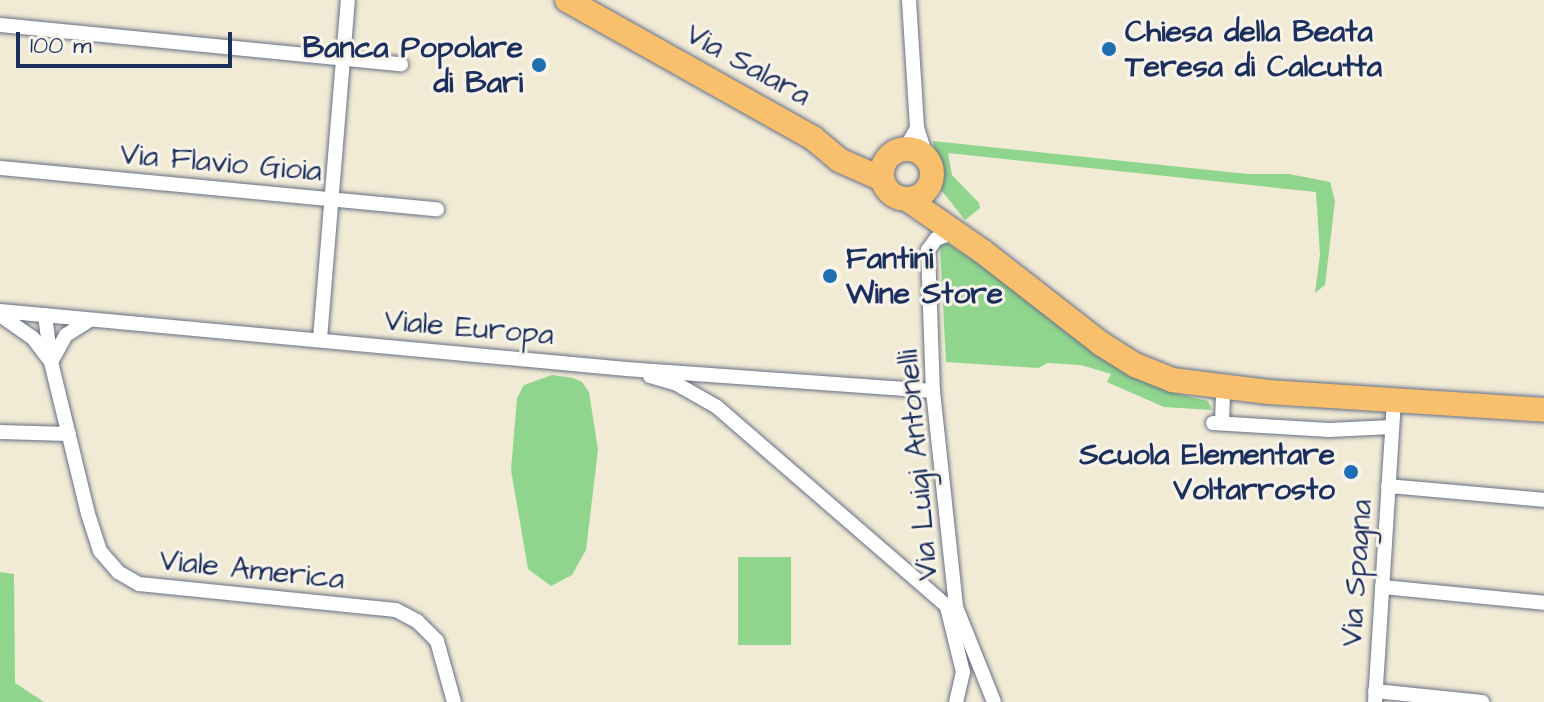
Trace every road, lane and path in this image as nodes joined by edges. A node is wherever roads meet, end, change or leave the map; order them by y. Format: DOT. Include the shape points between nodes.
graph roads {
  1 [pos="348,0"];
  2 [pos="567,0"];
  3 [pos="909,0"];
  4 [pos="0,25"];
  5 [pos="345,58"];
  6 [pos="401,64"];
  7 [pos="904,154"];
  8 [pos="0,168"];
  9 [pos="918,193"];
  10 [pos="333,200"];
  11 [pos="437,209"];
  12 [pos="948,226"];
  13 [pos="0,313"];
  14 [pos="45,315"];
  15 [pos="92,319"];
  16 [pos="320,339"];
  17 [pos="51,362"];
  18 [pos="626,369"];
  19 [pos="1223,388"];
  20 [pos="933,391"];
  21 [pos="1394,400"];
  22 [pos="1544,410"];
  23 [pos="1392,427"];
  24 [pos="0,432"];
  25 [pos="69,434"];
  26 [pos="1388,486"];
  27 [pos="1544,500"];
  28 [pos="1382,587"];
  29 [pos="1544,603"];
  30 [pos="952,607"];
  31 [pos="1375,696"];
  32 [pos="454,702"];
  33 [pos="956,702"];
  34 [pos="994,702"];
  35 [pos="1482,702"];
  1 -- 5 [label="street"];
  2 -- 7 [label="main road, Via Salara" via="813,138 839,160"];
  3 -- 7 [label="street"];
  4 -- 5 [label="street"];
  5 -- 6 [label="street"];
  5 -- 10 [label="street"];
  7 -- 9 [label="main road" via="933,173"];
  7 -- 9 [label="main road, Via Salara" via="891,193"];
  8 -- 10 [label="street, Via Flavio Gioia"];
  9 -- 12 [label="main road, Via Salara"];
  10 -- 11 [label="street, Via Flavio Gioia"];
  10 -- 16 [label="street"];
  12 -- 19 [label="main road, Via Salara" via="1119,356 1172,380"];
  12 -- 20 [label="street, Via Luigi Antonelli" via="928,250"];
  13 -- 14 [label="street, Viale Europa"];
  13 -- 17 [label="street" via="33,338"];
  14 -- 15 [label="street, Viale Europa"];
  14 -- 17 [label="street, Viale America"];
  15 -- 16 [label="street, Viale Europa"];
  15 -- 17 [label="street" via="66,335"];
  16 -- 18 [label="street, Viale Europa"];
  17 -- 25 [label="street, Viale America"];
  18 -- 20 [label="street, Viale Europa"];
  18 -- 30 [label="street" via="675,383 717,407"];
  19 -- 21 [label="main road, Via Salara"];
  19 -- 23 [label="street" via="1217,423 1329,430"];
  20 -- 30 [label="street, Via Luigi Antonelli"];
  21 -- 22 [label="main road, Via Salara"];
  21 -- 23 [label="street, Via Spagna"];
  23 -- 26 [label="street, Via Spagna"];
  24 -- 25 [label="street"];
  25 -- 32 [label="street, Viale America" via="93,532 100,551 118,572 139,584 396,610 437,641"];
  26 -- 27 [label="street"];
  26 -- 28 [label="street, Via Spagna"];
  28 -- 29 [label="street"];
  28 -- 31 [label="street, Via Spagna"];
  30 -- 33 [label="street" via="963,672"];
  30 -- 34 [label="street, Via Luigi Antonelli"];
  31 -- 35 [label="street"];
}
